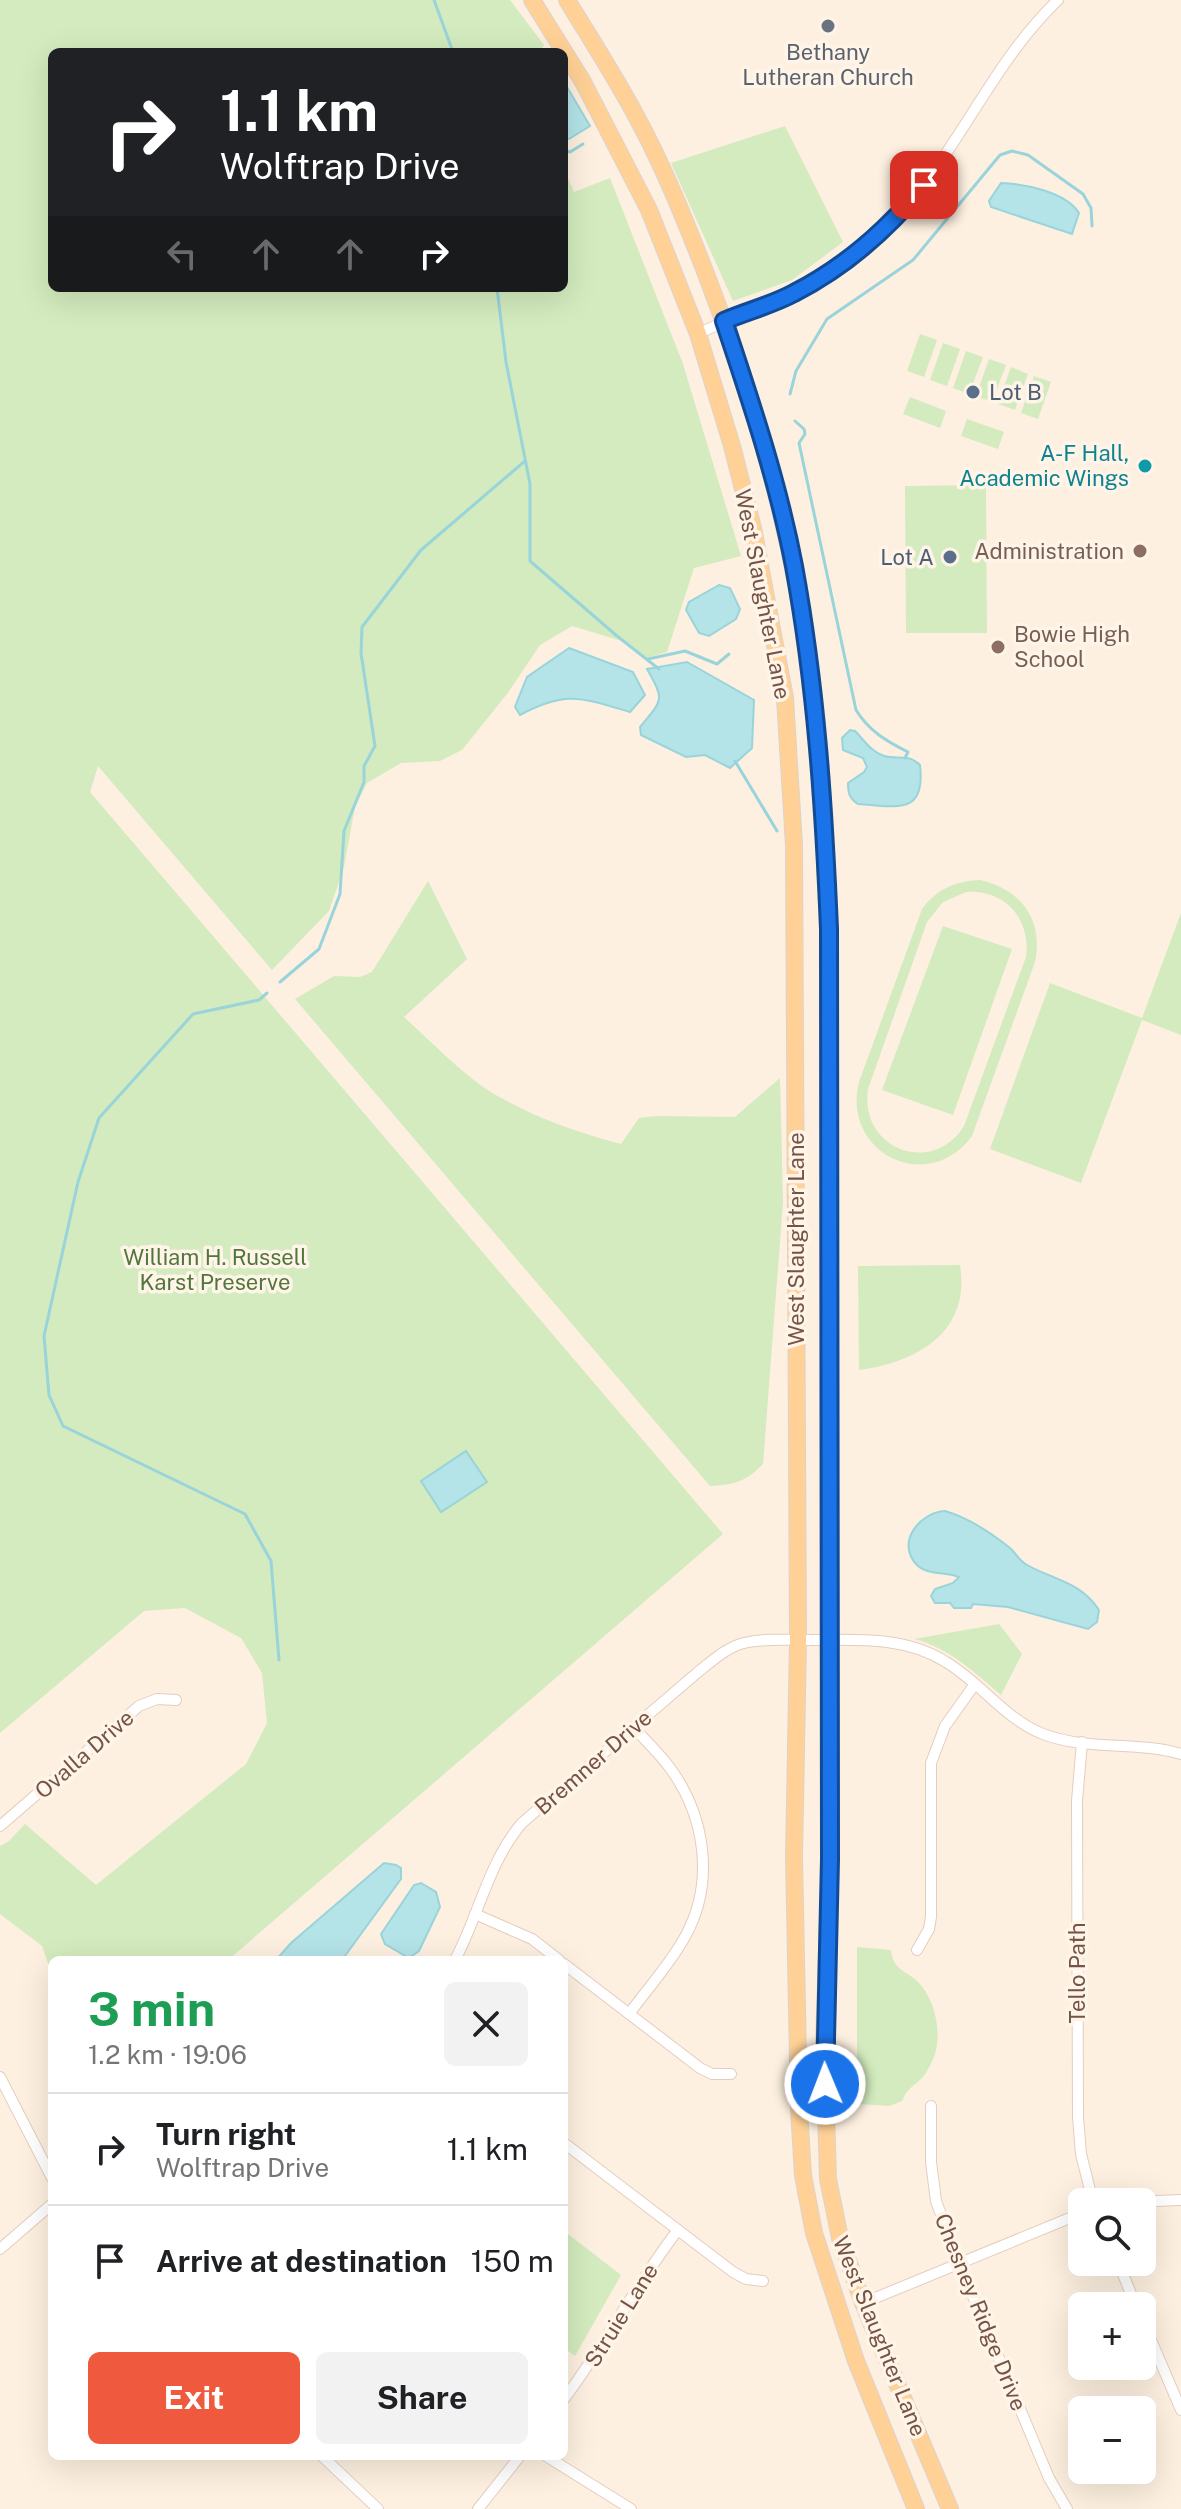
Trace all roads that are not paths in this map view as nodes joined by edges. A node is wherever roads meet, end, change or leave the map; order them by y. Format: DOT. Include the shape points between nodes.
graph roads {
  1 [pos="532,0"];
  2 [pos="567,0"];
  3 [pos="1058,0"];
  4 [pos="562,48"];
  5 [pos="568,58"];
  6 [pos="724,321"];
  7 [pos="698,334"];
  8 [pos="825,844"];
  9 [pos="794,845"];
  10 [pos="798,1640"];
  11 [pos="828,1640"];
  12 [pos="975,1684"];
  13 [pos="176,1700"];
  14 [pos="633,1727"];
  15 [pos="1082,1742"];
  16 [pos="1181,1754"];
  17 [pos="0,1826"];
  18 [pos="475,1914"];
  19 [pos="917,1950"];
  20 [pos="457,1956"];
  21 [pos="554,1956"];
  22 [pos="568,1967"];
  23 [pos="629,2014"];
  24 [pos="798,2055"];
  25 [pos="824,2056"];
  26 [pos="731,2074"];
  27 [pos="0,2077"];
  28 [pos="931,2106"];
  29 [pos="568,2146"];
  30 [pos="48,2170"];
  31 [pos="1090,2188"];
  32 [pos="1181,2200"];
  33 [pos="1156,2201"];
  34 [pos="48,2207"];
  35 [pos="1068,2219"];
  36 [pos="678,2230"];
  37 [pos="0,2249"];
  38 [pos="959,2263"];
  39 [pos="763,2281"];
  40 [pos="863,2303"];
  41 [pos="1156,2352"];
  42 [pos="568,2394"];
  43 [pos="1181,2410"];
  44 [pos="326,2460"];
  45 [pos="517,2460"];
  46 [pos="552,2460"];
  47 [pos="369,2499"];
  48 [pos="359,2509"];
  49 [pos="378,2509"];
  50 [pos="478,2509"];
  51 [pos="631,2509"];
  52 [pos="916,2509"];
  53 [pos="950,2509"];
  54 [pos="1067,2509"];
  1 -- 4 [label="main road, West Slaughter Lane"];
  2 -- 6 [label="main road, West Slaughter Lane" via="636,114 684,216"];
  3 -- 6 [label="street" via="1014,52 924,185 885,228 829,274"];
  5 -- 7 [label="main road, West Slaughter Lane" via="649,210"];
  6 -- 7 [label="street"];
  6 -- 8 [label="main road, West Slaughter Lane" via="766,448 793,564 813,689"];
  7 -- 9 [label="main road, West Slaughter Lane" via="753,528 785,698"];
  8 -- 9 [label="main road"];
  8 -- 11 [label="main road, West Slaughter Lane"];
  9 -- 10 [label="main road, West Slaughter Lane"];
  10 -- 11 [label="street, Bremner Drive"];
  10 -- 14 [label="street, Bremner Drive" via="758,1640 727,1650"];
  10 -- 24 [label="main road, West Slaughter Lane"];
  11 -- 12 [label="street, Bremner Drive" via="906,1645 943,1660"];
  11 -- 25 [label="main road, West Slaughter Lane" via="830,1859"];
  12 -- 15 [label="street, Bremner Drive" via="1021,1723"];
  12 -- 19 [label="street" via="945,1726 931,1763 931,1917"];
  13 -- 17 [label="street, Ovalla Drive" via="157,1699 139,1706"];
  14 -- 18 [label="street, Bremner Drive" via="517,1829 492,1869"];
  14 -- 23 [label="street" via="668,1764 685,1792 700,1830 704,1869 687,1932"];
  15 -- 16 [label="street, Bremner Drive"];
  15 -- 31 [label="street, Tello Path" via="1077,1792 1078,2117"];
  18 -- 20 [label="street, Bremner Drive"];
  18 -- 21 [label="street" via="532,1939"];
  22 -- 23 [label="street"];
  23 -- 26 [label="street" via="700,2068"];
  24 -- 25 [label="main road"];
  24 -- 52 [label="main road, West Slaughter Lane" via="803,2175 814,2233 856,2361"];
  25 -- 40 [label="main road, West Slaughter Lane" via="832,2207"];
  27 -- 30 [label="street"];
  28 -- 38 [label="street, Chesney Ridge Drive" via="933,2190"];
  29 -- 36 [label="street"];
  32 -- 33 [label="street"];
  34 -- 37 [label="street"];
  35 -- 38 [label="street"];
  36 -- 39 [label="street" via="733,2272"];
  36 -- 42 [label="street, Struie Lane"];
  38 -- 40 [label="street"];
  38 -- 54 [label="street, Chesney Ridge Drive" via="1049,2478"];
  40 -- 53 [label="main road, West Slaughter Lane"];
  41 -- 43 [label="street"];
  44 -- 47 [label="street"];
  45 -- 50 [label="street"];
  46 -- 51 [label="street"];
  47 -- 48 [label="street"];
  47 -- 49 [label="street"];
}
